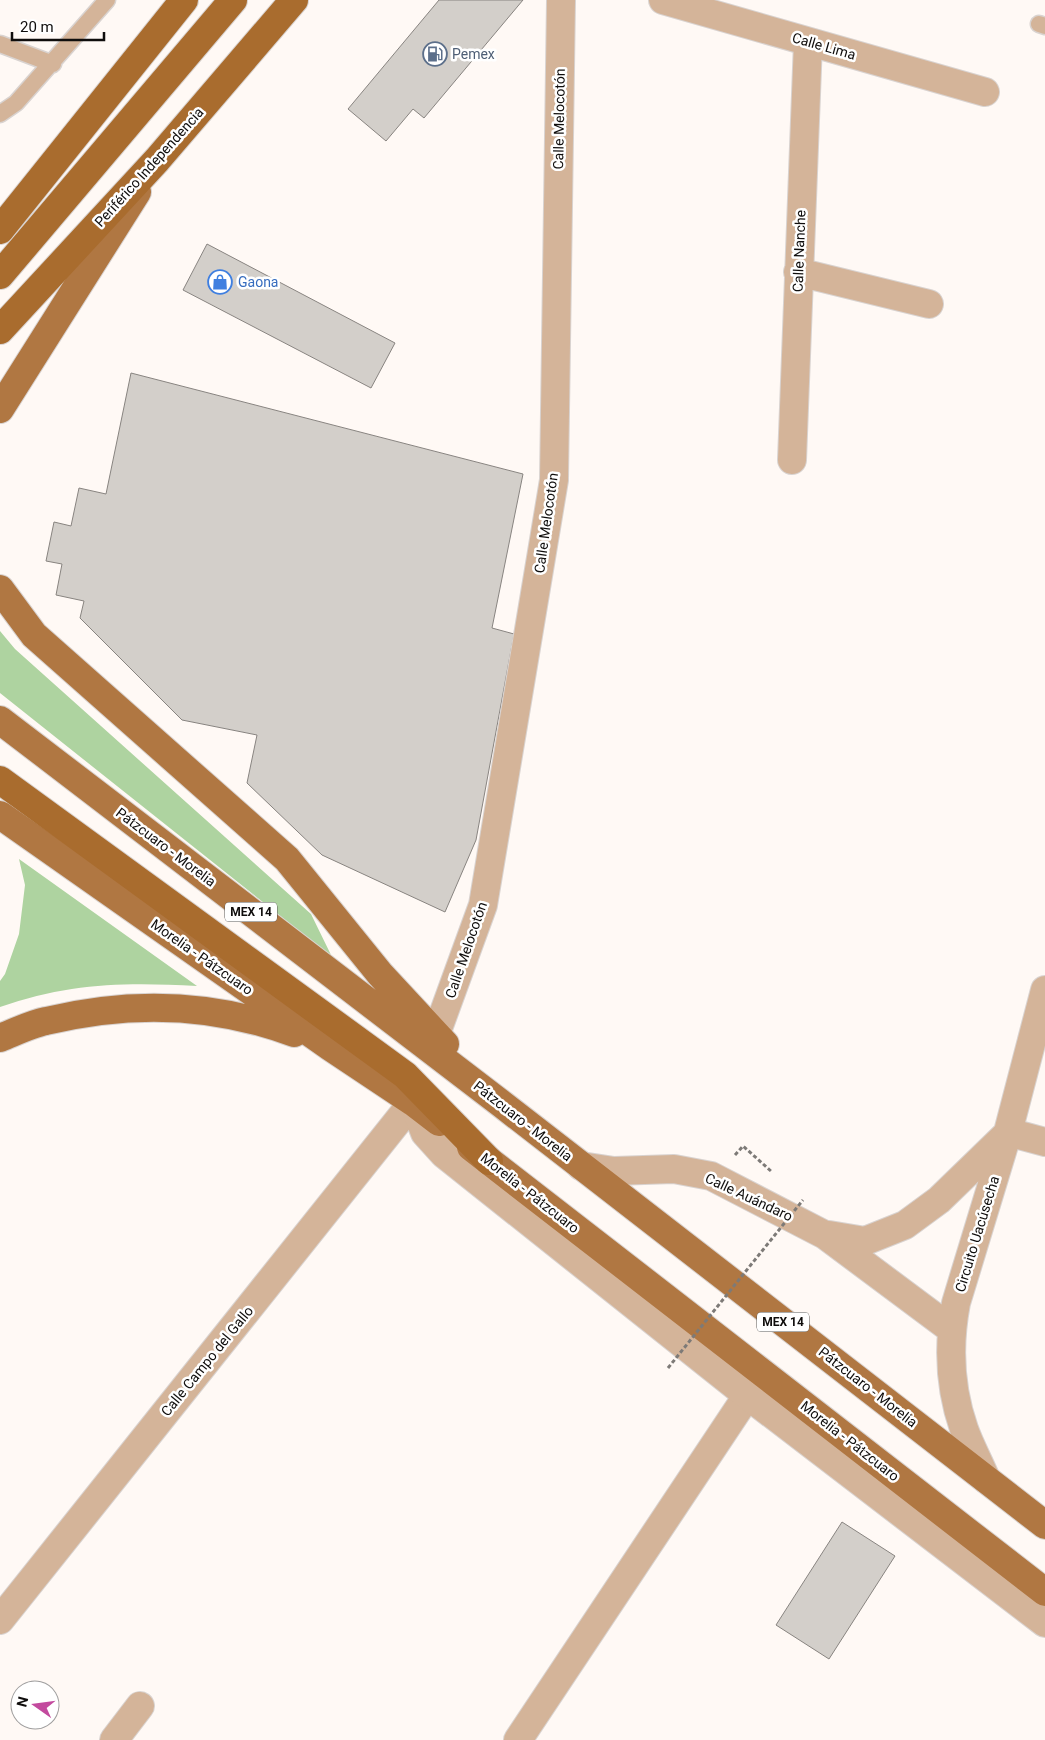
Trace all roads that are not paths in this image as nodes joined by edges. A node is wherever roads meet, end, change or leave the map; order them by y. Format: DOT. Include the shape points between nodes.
graph roads {
  1 [pos="107,0"];
  2 [pos="184,0"];
  3 [pos="233,0"];
  4 [pos="294,0"];
  5 [pos="663,0"];
  6 [pos="557,2"];
  7 [pos="808,42"];
  8 [pos="0,44"];
  9 [pos="52,64"];
  10 [pos="985,92"];
  11 [pos="0,114"];
  12 [pos="157,160"];
  13 [pos="0,230"];
  14 [pos="798,272"];
  15 [pos="0,275"];
  16 [pos="929,304"];
  17 [pos="0,330"];
  18 [pos="0,408"];
  19 [pos="792,460"];
  20 [pos="0,589"];
  21 [pos="0,720"];
  22 [pos="0,780"];
  23 [pos="0,815"];
  24 [pos="1045,990"];
  25 [pos="436,1034"];
  26 [pos="0,1038"];
  27 [pos="329,1046"];
  28 [pos="413,1102"];
  29 [pos="503,1105"];
  30 [pos="1008,1132"];
  31 [pos="1045,1142"];
  32 [pos="489,1162"];
  33 [pos="581,1166"];
  34 [pos="825,1235"];
  35 [pos="951,1329"];
  36 [pos="762,1373"];
  37 [pos="747,1395"];
  38 [pos="986,1479"];
  39 [pos="1045,1525"];
  40 [pos="1045,1592"];
  41 [pos="0,1620"];
  42 [pos="1045,1623"];
  43 [pos="140,1706"];
  44 [pos="114,1740"];
  45 [pos="518,1740"];
  1 -- 9 [label="lane"];
  2 -- 13 [label="highway"];
  3 -- 15 [label="highway"];
  4 -- 12 [label="highway, Periférico Independencia"];
  5 -- 7 [label="street, Calle Lima"];
  6 -- 25 [label="street, Calle Melocotón" via="554,480 483,905"];
  7 -- 10 [label="street, Calle Lima"];
  7 -- 14 [label="street, Calle Nanche"];
  8 -- 9 [label="lane"];
  9 -- 11 [label="lane" via="16,103"];
  12 -- 17 [label="highway, Periférico Independencia"];
  12 -- 18 [label="main road"];
  14 -- 16 [label="street"];
  14 -- 19 [label="street, Calle Nanche"];
  20 -- 25 [label="main road" via="34,634 287,859 380,974"];
  21 -- 29 [label="main road, Pátzcuaro - Morelia / MEX 14"];
  22 -- 32 [label="highway" via="405,1075"];
  23 -- 27 [label="main road, Morelia - Pátzcuaro"];
  24 -- 30 [label="street, Circuito Uacúsecha"];
  25 -- 29 [label="main road"];
  26 -- 27 [label="main road" via="46,1021 122,1009 186,1008 260,1020"];
  27 -- 28 [label="main road, Morelia - Pátzcuaro"];
  28 -- 32 [label="main road, Morelia - Pátzcuaro"];
  28 -- 37 [label="street" via="425,1134 444,1154"];
  28 -- 41 [label="street, Calle Campo del Gallo"];
  29 -- 33 [label="main road, Pátzcuaro - Morelia / MEX 14"];
  30 -- 31 [label="street"];
  30 -- 34 [label="street, Calle Auándaro" via="939,1200 905,1225 865,1240"];
  30 -- 35 [label="street, Circuito Uacúsecha"];
  32 -- 36 [label="main road, Morelia - Pátzcuaro"];
  33 -- 34 [label="street, Calle Auándaro" via="614,1171 674,1170 711,1176"];
  33 -- 38 [label="main road, Pátzcuaro - Morelia / MEX 14"];
  34 -- 35 [label="street, Calle Auándaro"];
  35 -- 38 [label="street, Circuito Uacúsecha" via="952,1371 964,1428"];
  36 -- 37 [label="street"];
  36 -- 40 [label="main road, Morelia - Pátzcuaro"];
  37 -- 42 [label="street"];
  37 -- 45 [label="street"];
  38 -- 39 [label="main road, Pátzcuaro - Morelia / MEX 14"];
  43 -- 44 [label="street"];
}
